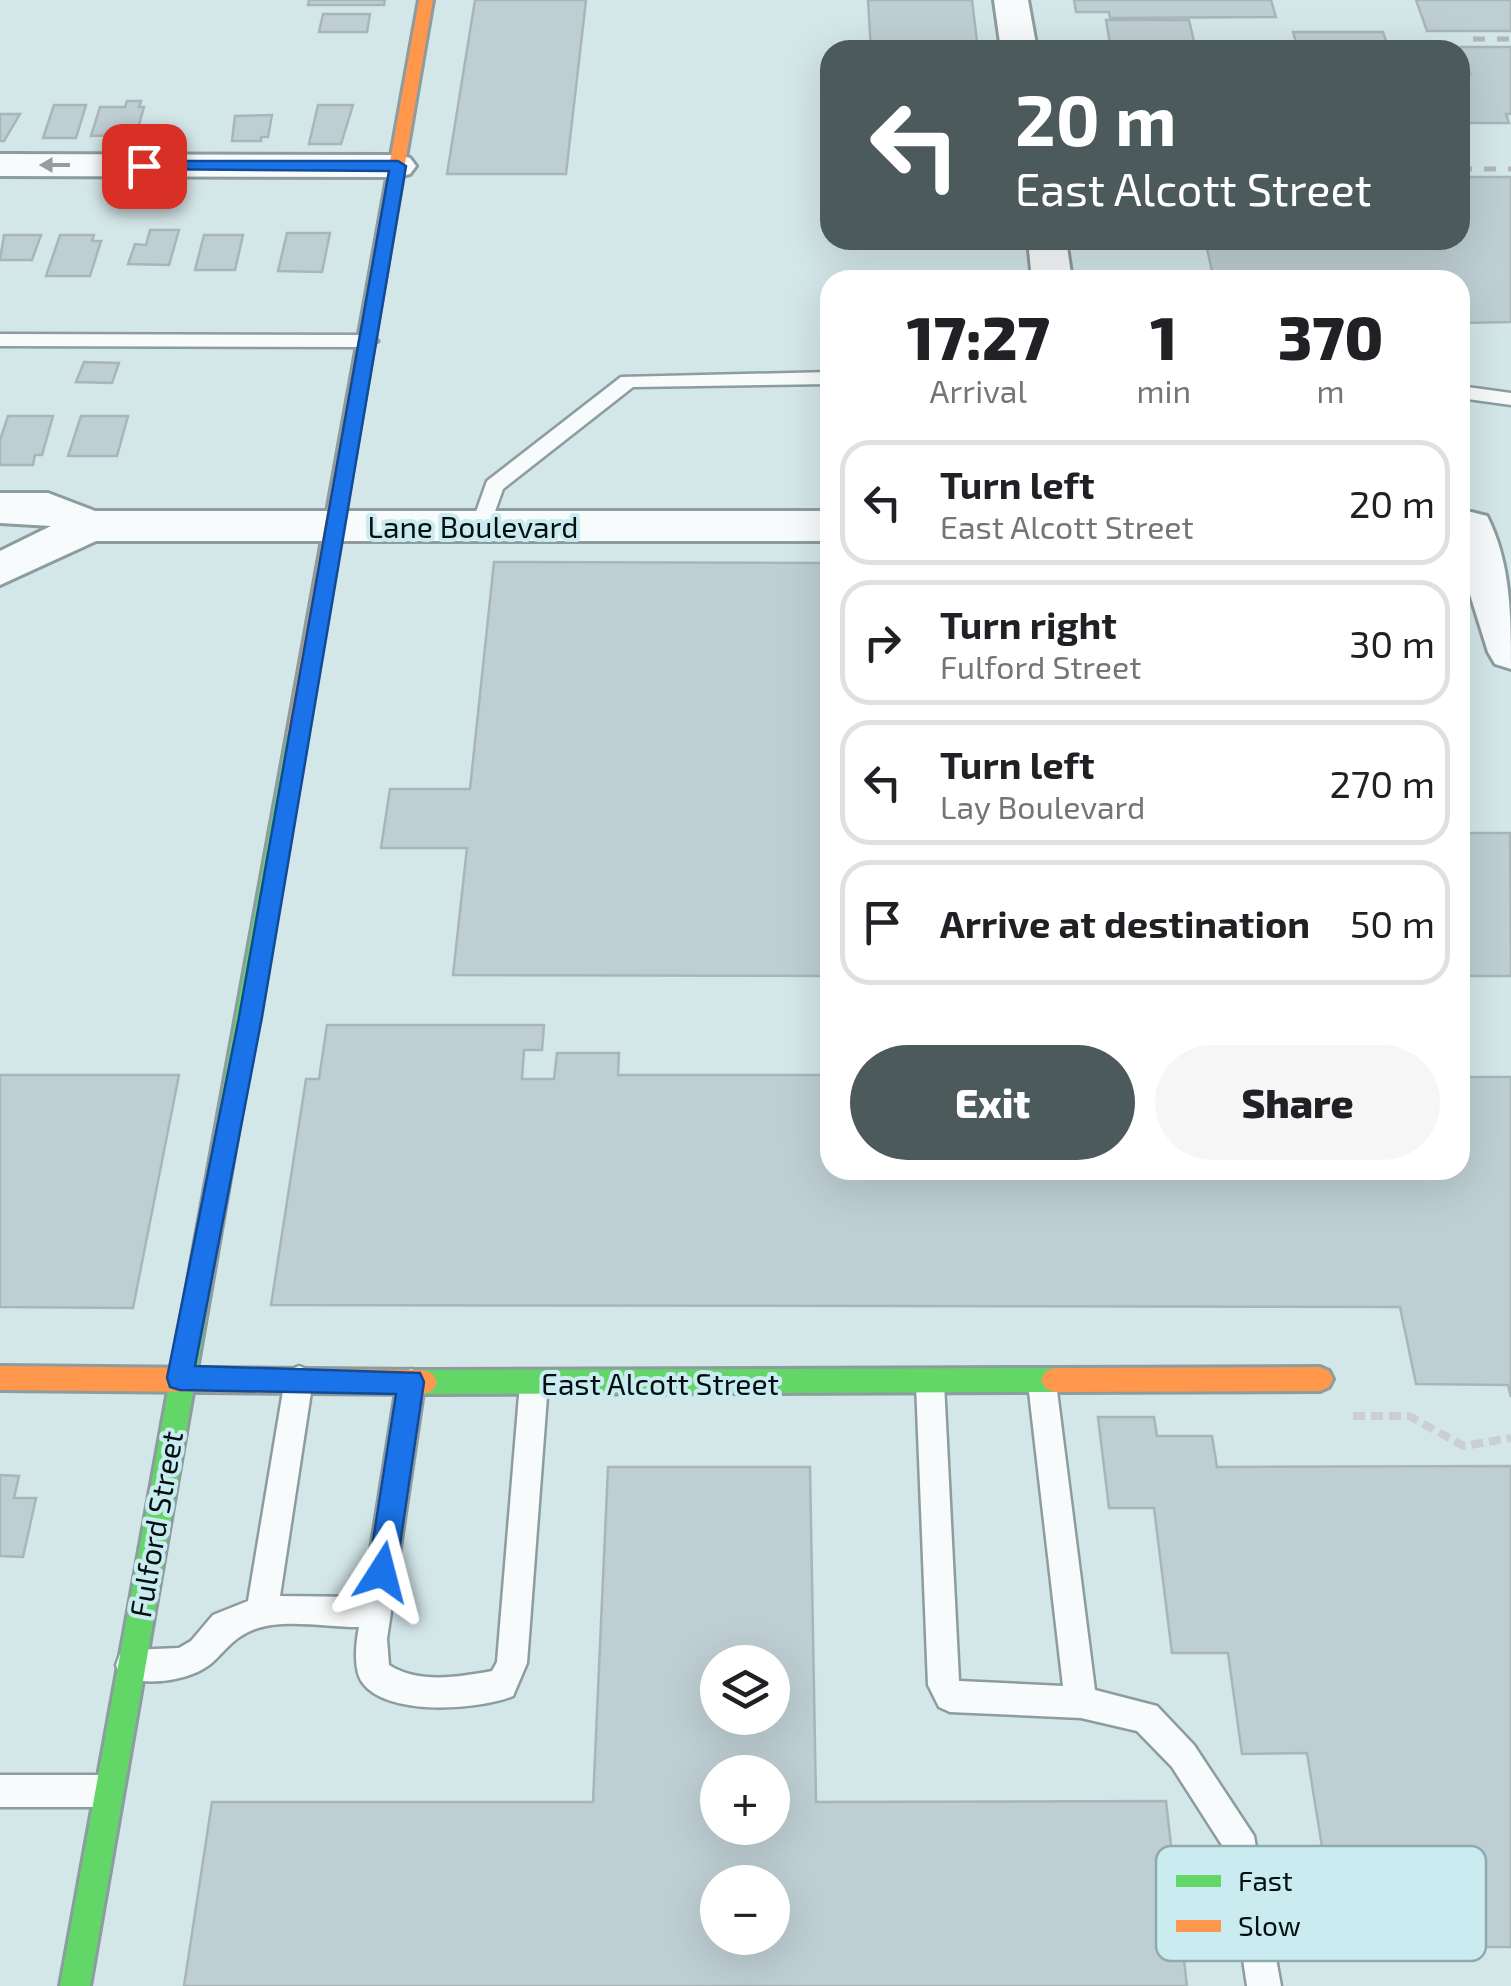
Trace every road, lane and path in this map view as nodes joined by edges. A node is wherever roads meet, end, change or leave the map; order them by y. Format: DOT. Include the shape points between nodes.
graph roads {
  1 [pos="426,0"];
  2 [pos="1011,0"];
  3 [pos="1017,40"];
  4 [pos="0,165"];
  5 [pos="395,181"];
  6 [pos="0,194"];
  7 [pos="0,340"];
  8 [pos="368,341"];
  9 [pos="820,378"];
  10 [pos="1470,393"];
  11 [pos="1511,399"];
  12 [pos="0,508"];
  13 [pos="90,526"];
  14 [pos="482,526"];
  15 [pos="820,526"];
  16 [pos="336,527"];
  17 [pos="1481,527"];
  18 [pos="12,555"];
  19 [pos="1511,652"];
  20 [pos="0,1378"];
  21 [pos="180,1378"];
  22 [pos="299,1379"];
  23 [pos="1320,1380"];
  24 [pos="411,1382"];
  25 [pos="534,1384"];
  26 [pos="930,1384"];
  27 [pos="1042,1384"];
  28 [pos="1348,1416"];
  29 [pos="1511,1438"];
  30 [pos="262,1611"];
  31 [pos="376,1612"];
  32 [pos="131,1665"];
  33 [pos="1081,1702"];
  34 [pos="0,1791"];
  35 [pos="109,1792"];
  36 [pos="1241,1846"];
  37 [pos="1260,1961"];
  38 [pos="75,1986"];
  39 [pos="1264,1986"];
  1 -- 5 [label="street, Fulford Street"];
  2 -- 3 [label="street"];
  5 -- 4 [label="street, one-way"];
  5 -- 6 [label="street"];
  5 -- 8 [label="street, Fulford Street"];
  7 -- 8 [label="lane"];
  8 -- 16 [label="street, Fulford Street"];
  9 -- 14 [label="lane" via="628,381 494,486"];
  10 -- 11 [label="lane"];
  12 -- 13 [label="street, Lane Boulevard" via="48,508"];
  13 -- 16 [label="street, Lane Boulevard"];
  13 -- 18 [label="street"];
  14 -- 15 [label="street, Lane Boulevard"];
  14 -- 16 [label="street, Lane Boulevard"];
  16 -- 21 [label="street, Fulford Street"];
  17 -- 19 [label="street"];
  20 -- 21 [label="street, East Alcott Street"];
  21 -- 22 [label="street, East Alcott Street"];
  21 -- 32 [label="street, Fulford Street"];
  22 -- 24 [label="street, East Alcott Street"];
  22 -- 30 [label="lane"];
  23 -- 27 [label="street, East Alcott Street"];
  24 -- 25 [label="street, East Alcott Street"];
  24 -- 31 [label="lane"];
  25 -- 26 [label="street, East Alcott Street"];
  25 -- 31 [label="lane" via="512,1663 502,1685 468,1692 392,1688 374,1674"];
  26 -- 27 [label="street, East Alcott Street"];
  26 -- 33 [label="lane" via="944,1685 950,1696"];
  27 -- 33 [label="lane"];
  28 -- 29 [label="path" via="1407,1415 1450,1445 1492,1446"];
  30 -- 31 [label="lane"];
  30 -- 32 [label="lane" via="224,1626 202,1652 181,1663"];
  32 -- 35 [label="street, Fulford Street"];
  33 -- 36 [label="lane" via="1146,1717 1183,1756"];
  34 -- 35 [label="lane"];
  35 -- 38 [label="street, Fulford Street"];
  37 -- 39 [label="lane"];
}
